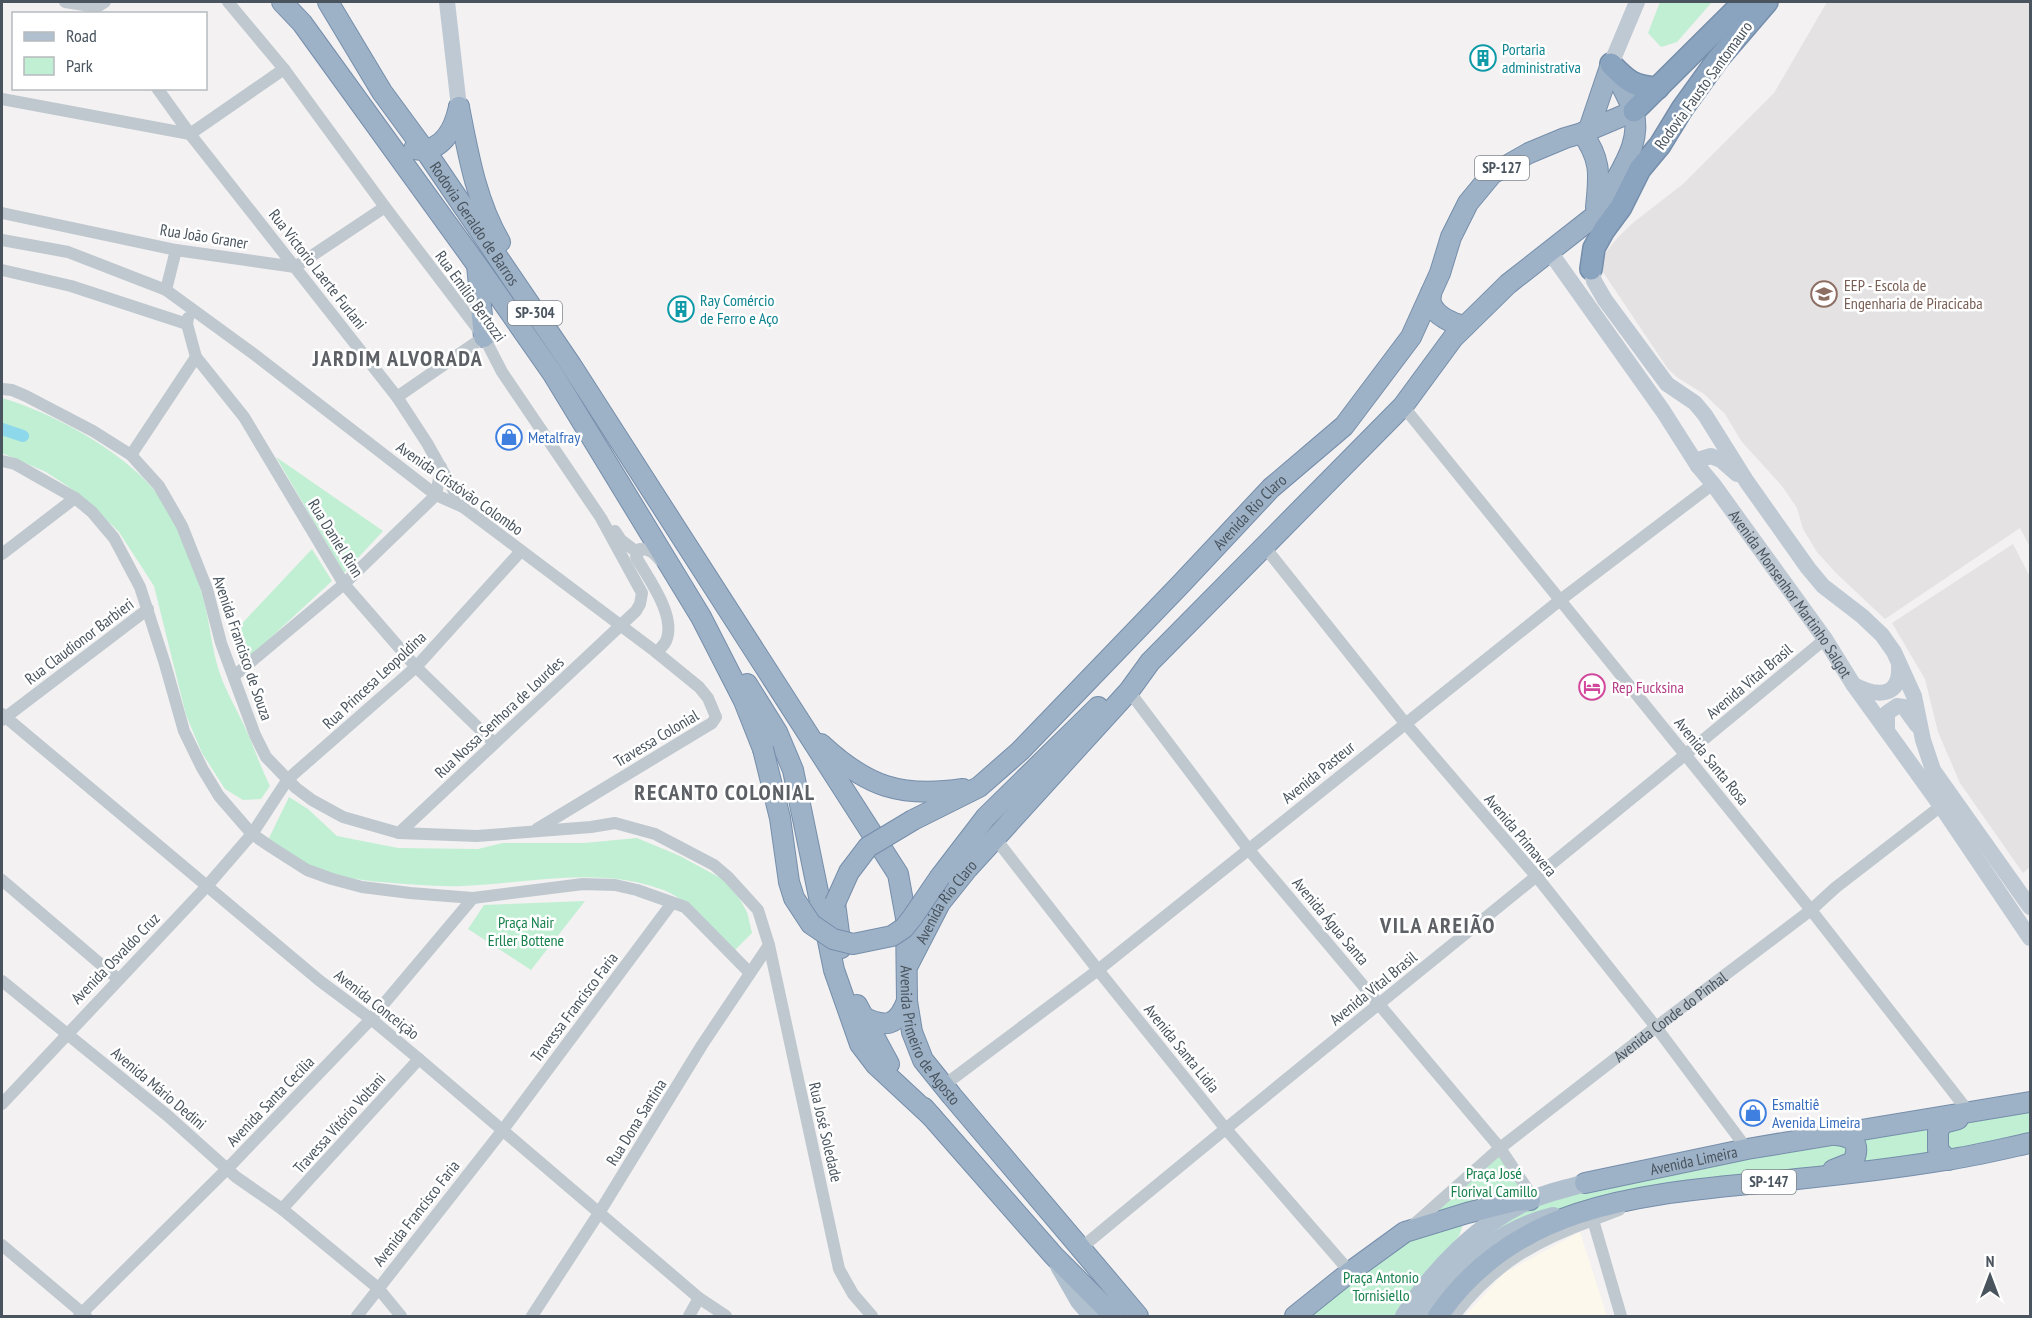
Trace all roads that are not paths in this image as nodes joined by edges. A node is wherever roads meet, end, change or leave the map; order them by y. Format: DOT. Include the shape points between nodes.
graph roads {
  1 [pos="65,2"];
  2 [pos="228,2"];
  3 [pos="282,2"];
  4 [pos="328,2"];
  5 [pos="447,2"];
  6 [pos="1637,2"];
  7 [pos="1744,2"];
  8 [pos="1767,2"];
  9 [pos="99,6"];
  10 [pos="302,23"];
  11 [pos="1611,64"];
  12 [pos="285,69"];
  13 [pos="1658,88"];
  14 [pos="158,90"];
  15 [pos="2,99"];
  16 [pos="459,107"];
  17 [pos="1634,111"];
  18 [pos="1586,131"];
  19 [pos="190,134"];
  20 [pos="424,149"];
  21 [pos="1640,169"];
  22 [pos="385,207"];
  23 [pos="2,213"];
  24 [pos="1596,214"];
  25 [pos="2,240"];
  26 [pos="176,250"];
  27 [pos="1550,252"];
  28 [pos="477,265"];
  29 [pos="295,267"];
  30 [pos="1591,269"];
  31 [pos="2,270"];
  32 [pos="166,290"];
  33 [pos="1431,293"];
  34 [pos="188,307"];
  35 [pos="187,324"];
  36 [pos="1465,326"];
  37 [pos="484,337"];
  38 [pos="196,357"];
  39 [pos="571,365"];
  40 [pos="2,389"];
  41 [pos="397,397"];
  42 [pos="1403,406"];
  43 [pos="131,455"];
  44 [pos="2,461"];
  45 [pos="1698,466"];
  46 [pos="441,467"];
  47 [pos="1747,482"];
  48 [pos="1713,484"];
  49 [pos="436,495"];
  50 [pos="75,498"];
  51 [pos="463,507"];
  52 [pos="601,518"];
  53 [pos="1264,546"];
  54 [pos="521,551"];
  55 [pos="638,553"];
  56 [pos="2,554"];
  57 [pos="344,584"];
  58 [pos="682,584"];
  59 [pos="1559,601"];
  60 [pos="640,604"];
  61 [pos="664,605"];
  62 [pos="148,609"];
  63 [pos="701,617"];
  64 [pos="621,625"];
  65 [pos="738,627"];
  66 [pos="1825,639"];
  67 [pos="657,652"];
  68 [pos="1150,662"];
  69 [pos="1899,665"];
  70 [pos="417,667"];
  71 [pos="234,676"];
  72 [pos="1853,684"];
  73 [pos="1129,691"];
  74 [pos="3,717"];
  75 [pos="800,723"];
  76 [pos="1405,723"];
  77 [pos="1887,730"];
  78 [pos="1923,740"];
  79 [pos="494,743"];
  80 [pos="1686,756"];
  81 [pos="288,779"];
  82 [pos="979,787"];
  83 [pos="1941,806"];
  84 [pos="533,831"];
  85 [pos="399,832"];
  86 [pos="252,834"];
  87 [pos="995,838"];
  88 [pos="1249,850"];
  89 [pos="1537,877"];
  90 [pos="2,880"];
  91 [pos="207,886"];
  92 [pos="473,898"];
  93 [pos="672,903"];
  94 [pos="836,903"];
  95 [pos="2031,908"];
  96 [pos="1811,910"];
  97 [pos="2016,919"];
  98 [pos="2031,938"];
  99 [pos="769,945"];
  100 [pos="907,967"];
  101 [pos="1098,970"];
  102 [pos="750,973"];
  103 [pos="118,979"];
  104 [pos="2,981"];
  105 [pos="907,1001"];
  106 [pos="1380,1004"];
  107 [pos="861,1016"];
  108 [pos="371,1019"];
  109 [pos="1656,1027"];
  110 [pos="66,1033"];
  111 [pos="419,1059"];
  112 [pos="943,1086"];
  113 [pos="2025,1103"];
  114 [pos="2,1104"];
  115 [pos="1968,1112"];
  116 [pos="932,1117"];
  117 [pos="1225,1128"];
  118 [pos="502,1131"];
  119 [pos="1834,1135"];
  120 [pos="2031,1143"];
  121 [pos="1500,1148"];
  122 [pos="1747,1149"];
  123 [pos="1948,1160"];
  124 [pos="227,1169"];
  125 [pos="1796,1180"];
  126 [pos="1585,1183"];
  127 [pos="1532,1199"];
  128 [pos="282,1209"];
  129 [pos="599,1213"];
  130 [pos="1592,1214"];
  131 [pos="1405,1232"];
  132 [pos="2,1245"];
  133 [pos="1081,1248"];
  134 [pos="1054,1256"];
  135 [pos="1350,1272"];
  136 [pos="378,1288"];
  137 [pos="699,1298"];
  138 [pos="82,1315"];
  139 [pos="1113,1315"];
  140 [pos="357,1317"];
  141 [pos="400,1317"];
  142 [pos="532,1317"];
  143 [pos="689,1317"];
  144 [pos="726,1317"];
  145 [pos="872,1317"];
  146 [pos="1092,1317"];
  147 [pos="1138,1317"];
  148 [pos="1295,1317"];
  149 [pos="1404,1317"];
  150 [pos="1422,1317"];
  151 [pos="1438,1317"];
  152 [pos="1454,1317"];
  153 [pos="1622,1317"];
  1 -- 9 [label="street"];
  2 -- 12 [label="street, Rua Emílio Bertozzi"];
  3 -- 10 [label="highway, Rodovia Geraldo de Barros / SP-304"];
  4 -- 20 [label="highway, Rodovia Geraldo de Barros / SP-304" via="382,92"];
  5 -- 16 [label="main road"];
  6 -- 11 [label="main road"];
  7 -- 13 [label="highway, Rodovia Fausto Santomauro / SP-127"];
  8 -- 21 [label="highway, Rodovia Fausto Santomauro" via="1718,59"];
  10 -- 20 [label="highway" via="399,141 410,149"];
  10 -- 28 [label="highway, Rodovia Geraldo de Barros / SP-304"];
  11 -- 13 [label="highway" via="1628,81"];
  11 -- 17 [label="highway"];
  11 -- 18 [label="highway"];
  12 -- 19 [label="street"];
  12 -- 22 [label="street, Rua Emílio Bertozzi"];
  13 -- 17 [label="highway, Rodovia Fausto Santomauro / SP-127"];
  14 -- 19 [label="street, Rua Victorio Laerte Furlani"];
  15 -- 19 [label="street"];
  16 -- 20 [label="highway" via="448,135 434,147"];
  16 -- 39 [label="highway" via="471,165 491,227"];
  17 -- 18 [label="highway, Avenida Rio Claro / SP-127"];
  17 -- 24 [label="highway" via="1632,150"];
  18 -- 24 [label="highway" via="1598,165"];
  18 -- 33 [label="highway, Avenida Rio Claro / SP-127" via="1529,153 1492,174 1468,203"];
  19 -- 29 [label="street, Rua Victorio Laerte Furlani"];
  20 -- 39 [label="highway, Rodovia Geraldo de Barros / SP-304"];
  21 -- 24 [label="highway, Avenida Rio Claro"];
  21 -- 30 [label="highway, Rodovia Fausto Santomauro" via="1594,249"];
  22 -- 29 [label="street"];
  22 -- 37 [label="street, Rua Emílio Bertozzi"];
  23 -- 26 [label="street, Rua João Graner"];
  24 -- 27 [label="highway, Avenida Rio Claro"];
  24 -- 30 [label="highway"];
  25 -- 32 [label="street, Avenida Cristóvão Colombo" via="68,252"];
  26 -- 29 [label="street, Rua João Graner"];
  26 -- 32 [label="street"];
  27 -- 36 [label="highway, Avenida Rio Claro" via="1508,284"];
  27 -- 45 [label="main road, Avenida Monsenhor Martinho Salgot"];
  28 -- 37 [label="highway"];
  28 -- 58 [label="highway, Rodovia Geraldo de Barros / SP-304" via="553,374"];
  29 -- 41 [label="street, Rua Victorio Laerte Furlani"];
  30 -- 47 [label="main road, Avenida Monsenhor Martinho Salgot" via="1594,281 1628,332 1667,384 1705,415"];
  31 -- 35 [label="street" via="71,286"];
  32 -- 34 [label="street, Avenida Cristóvão Colombo"];
  33 -- 36 [label="highway" via="1436,311"];
  33 -- 82 [label="highway, Avenida Rio Claro" via="1411,337 1344,426 1271,488 1068,702"];
  34 -- 35 [label="street"];
  34 -- 49 [label="street, Avenida Cristóvão Colombo"];
  35 -- 38 [label="street, Rua Daniel Rinn"];
  36 -- 42 [label="highway, Avenida Rio Claro"];
  37 -- 41 [label="street"];
  37 -- 52 [label="street, Rua Emílio Bertozzi" via="502,372"];
  38 -- 43 [label="street"];
  38 -- 57 [label="street, Rua Daniel Rinn" via="244,417"];
  39 -- 65 [label="highway, Rodovia Geraldo de Barros / SP-304"];
  40 -- 43 [label="street, Avenida Francisco de Souza" via="59,411"];
  41 -- 46 [label="street, Rua Victorio Laerte Furlani"];
  42 -- 53 [label="highway, Avenida Rio Claro"];
  42 -- 59 [label="street, Avenida Santa Rosa"];
  43 -- 71 [label="street, Avenida Francisco de Souza" via="159,486 182,526"];
  44 -- 50 [label="street" via="15,464"];
  45 -- 47 [label="main road" via="1701,459 1711,456"];
  45 -- 48 [label="main road, Avenida Monsenhor Martinho Salgot"];
  46 -- 49 [label="street"];
  46 -- 51 [label="street, Rua Victorio Laerte Furlani"];
  47 -- 69 [label="main road, Avenida Monsenhor Martinho Salgot" via="1823,586 1882,635"];
  48 -- 59 [label="street, Avenida Pasteur"];
  48 -- 66 [label="main road, Avenida Monsenhor Martinho Salgot"];
  49 -- 51 [label="street, Avenida Cristóvão Colombo"];
  49 -- 57 [label="street"];
  50 -- 56 [label="street"];
  50 -- 62 [label="street" via="114,538"];
  51 -- 54 [label="street, Avenida Cristóvão Colombo"];
  52 -- 55 [label="street"];
  52 -- 60 [label="street, Rua Emílio Bertozzi" via="642,593"];
  53 -- 68 [label="highway, Avenida Rio Claro"];
  53 -- 76 [label="street, Avenida Primavera"];
  54 -- 64 [label="street, Avenida Cristóvão Colombo"];
  54 -- 70 [label="street, Rua Princesa Leopoldina"];
  55 -- 58 [label="street" via="640,549 651,550"];
  55 -- 61 [label="street" via="636,557"];
  57 -- 70 [label="street, Rua Daniel Rinn"];
  57 -- 71 [label="street"];
  58 -- 63 [label="highway, Rodovia Geraldo de Barros / SP-304"];
  59 -- 76 [label="street, Avenida Pasteur"];
  59 -- 80 [label="street, Avenida Santa Rosa"];
  60 -- 61 [label="street" via="655,601"];
  60 -- 64 [label="street"];
  61 -- 67 [label="street" via="669,627 666,642"];
  62 -- 74 [label="street, Rua Claudionor Barbieri"];
  62 -- 86 [label="street" via="184,730 219,796"];
  63 -- 68 [label="highway, bridge" via="763,748 794,898 811,924 833,939 853,945 892,936 904,928 986,817 1100,705"];
  63 -- 116 [label="highway, Avenida Primeiro de Agosto" via="777,732 793,770 834,970 860,1044 876,1065"];
  64 -- 67 [label="street, Avenida Cristóvão Colombo"];
  64 -- 79 [label="street, Rua Nossa Senhora de Lourdes"];
  65 -- 75 [label="highway, Avenida Primeiro de Agosto / SP-304"];
  66 -- 72 [label="main road, Avenida Monsenhor Martinho Salgot"];
  66 -- 80 [label="street, Avenida Vital Brasil"];
  67 -- 84 [label="street, Travessa Colonial" via="704,692 716,717 712,723"];
  68 -- 73 [label="highway, Avenida Rio Claro"];
  69 -- 72 [label="main road" via="1900,678 1885,692 1869,693"];
  69 -- 78 [label="main road, Avenida Monsenhor Martinho Salgot" via="1914,696"];
  70 -- 79 [label="street, Rua Daniel Rinn"];
  70 -- 81 [label="street, Rua Princesa Leopoldina"];
  71 -- 81 [label="street, Avenida Francisco de Souza" via="266,757"];
  72 -- 77 [label="main road, Avenida Monsenhor Martinho Salgot"];
  73 -- 87 [label="highway, Avenida Rio Claro"];
  73 -- 88 [label="street, Avenida Água Santa"];
  74 -- 91 [label="street, Avenida Conceição"];
  75 -- 82 [label="highway" via="834,756 869,780 904,792"];
  75 -- 100 [label="highway, Avenida Primeiro de Agosto" via="898,874 906,918"];
  76 -- 88 [label="street, Avenida Pasteur"];
  76 -- 89 [label="street, Avenida Primavera"];
  77 -- 78 [label="main road" via="1887,713 1897,706 1904,707"];
  77 -- 83 [label="main road, Avenida Monsenhor Martinho Salgot"];
  78 -- 95 [label="main road, Avenida Monsenhor Martinho Salgot" via="1934,770"];
  79 -- 85 [label="street, Rua Nossa Senhora de Lourdes"];
  80 -- 89 [label="street, Avenida Vital Brasil"];
  80 -- 96 [label="street, Avenida Santa Rosa"];
  81 -- 85 [label="street, Avenida Francisco de Souza" via="312,801 343,817"];
  81 -- 86 [label="street, Rua Princesa Leopoldina"];
  82 -- 94 [label="highway, Avenida Rio Claro, bridge" via="868,847 849,872"];
  83 -- 96 [label="street, Avenida Conde do Pinhal"];
  83 -- 97 [label="main road, Avenida Monsenhor Martinho Salgot"];
  84 -- 85 [label="street, Avenida Francisco de Souza" via="477,836"];
  84 -- 99 [label="street, Avenida Francisco de Souza" via="615,823 681,846 714,865 743,891 758,910"];
  86 -- 91 [label="street, Avenida Osvaldo Cruz"];
  86 -- 92 [label="street" via="307,870 332,879 362,887"];
  87 -- 100 [label="highway, Avenida Rio Claro" via="940,903"];
  87 -- 101 [label="street, Avenida Santa Lidia"];
  88 -- 101 [label="street, Avenida Pasteur"];
  88 -- 106 [label="street, Avenida Água Santa"];
  89 -- 106 [label="street, Avenida Vital Brasil"];
  89 -- 109 [label="street, Avenida Primavera"];
  90 -- 103 [label="street"];
  91 -- 103 [label="street, Avenida Osvaldo Cruz"];
  91 -- 108 [label="street, Avenida Conceição"];
  92 -- 93 [label="street" via="615,885"];
  92 -- 108 [label="street, Avenida Santa Cecília"];
  93 -- 102 [label="street" via="685,907"];
  93 -- 118 [label="street, Travessa Francisco Faria"];
  94 -- 107 [label="highway, Avenida Primeiro de Agosto" via="844,962"];
  95 -- 97 [label="main road"];
  96 -- 109 [label="street, Avenida Conde do Pinhal"];
  96 -- 115 [label="street, Avenida Santa Rosa"];
  97 -- 98 [label="main road, Avenida Monsenhor Martinho Salgot"];
  99 -- 102 [label="street, Rua Dona Santina"];
  99 -- 145 [label="street, Rua José Soledade" via="839,1269 852,1294"];
  100 -- 105 [label="highway, Avenida Primeiro de Agosto"];
  101 -- 112 [label="street, Avenida Pasteur"];
  101 -- 117 [label="street, Avenida Santa Lidia"];
  102 -- 129 [label="street, Rua Dona Santina"];
  103 -- 110 [label="street, Avenida Osvaldo Cruz"];
  104 -- 110 [label="street, Avenida Mário Dedini"];
  105 -- 107 [label="highway" via="902,1015 890,1023 875,1023"];
  105 -- 112 [label="highway, Avenida Primeiro de Agosto" via="919,1051"];
  106 -- 117 [label="street, Avenida Vital Brasil"];
  106 -- 121 [label="street, Avenida Água Santa"];
  107 -- 116 [label="highway, Avenida Primeiro de Agosto" via="884,1058"];
  108 -- 111 [label="street, Avenida Conceição"];
  108 -- 124 [label="street, Avenida Santa Cecília"];
  109 -- 121 [label="street, Avenida Conde do Pinhal"];
  109 -- 122 [label="street, Avenida Primavera"];
  110 -- 114 [label="street, Avenida Osvaldo Cruz"];
  110 -- 124 [label="street, Avenida Mário Dedini"];
  111 -- 118 [label="street, Avenida Conceição"];
  111 -- 128 [label="street, Travessa Vitório Voltani"];
  112 -- 133 [label="highway, Avenida Primeiro de Agosto"];
  113 -- 115 [label="highway, Avenida Limeira / SP-147"];
  113 -- 123 [label="highway" via="1943,1123 1937,1147"];
  115 -- 119 [label="highway, Avenida Limeira / SP-147"];
  116 -- 134 [label="highway, Avenida Primeiro de Agosto"];
  117 -- 133 [label="street, Avenida Vital Brasil"];
  117 -- 135 [label="street, Avenida Santa Lidia"];
  118 -- 129 [label="street, Avenida Conceição"];
  118 -- 136 [label="street, Avenida Francisco Faria"];
  119 -- 122 [label="highway, Avenida Limeira / SP-147"];
  119 -- 125 [label="highway" via="1853,1140 1856,1155 1852,1162"];
  120 -- 123 [label="highway, Avenida Limeira / SP-147"];
  121 -- 127 [label="street, Avenida Água Santa"];
  121 -- 131 [label="street, Avenida Conde do Pinhal"];
  122 -- 126 [label="highway, Avenida Limeira / SP-147"];
  123 -- 125 [label="highway, Avenida Limeira / SP-147"];
  124 -- 128 [label="street, Avenida Mário Dedini"];
  124 -- 138 [label="street, Avenida Santa Cecília"];
  125 -- 130 [label="highway, Avenida Limeira / SP-147" via="1643,1198"];
  126 -- 127 [label="main road, Avenida Limeira / SP-147"];
  127 -- 131 [label="highway, Avenida Conde do Pinhal"];
  127 -- 149 [label="main road, Avenida Limeira / SP-147" via="1499,1217 1457,1252 1419,1293"];
  128 -- 136 [label="street, Avenida Mário Dedini"];
  129 -- 137 [label="street, Avenida Conceição"];
  129 -- 142 [label="street, Rua Dona Santina"];
  130 -- 150 [label="main road, Avenida Limeira / SP-147" via="1546,1218 1491,1244 1441,1288"];
  130 -- 151 [label="highway, Avenida Limeira" via="1539,1228 1504,1249 1459,1289"];
  130 -- 152 [label="street" via="1517,1255 1471,1294"];
  130 -- 153 [label="street"];
  131 -- 135 [label="highway, Avenida Conde do Pinhal"];
  132 -- 138 [label="street"];
  133 -- 147 [label="highway, Avenida Primeiro de Agosto"];
  134 -- 139 [label="highway"];
  134 -- 146 [label="main road, Avenida Primeiro de Agosto"];
  135 -- 148 [label="highway, Avenida Conde do Pinhal"];
  136 -- 140 [label="street, Avenida Francisco Faria"];
  136 -- 141 [label="street, Avenida Mário Dedini"];
  137 -- 143 [label="street"];
  137 -- 144 [label="street, Avenida Conceição"];
}
